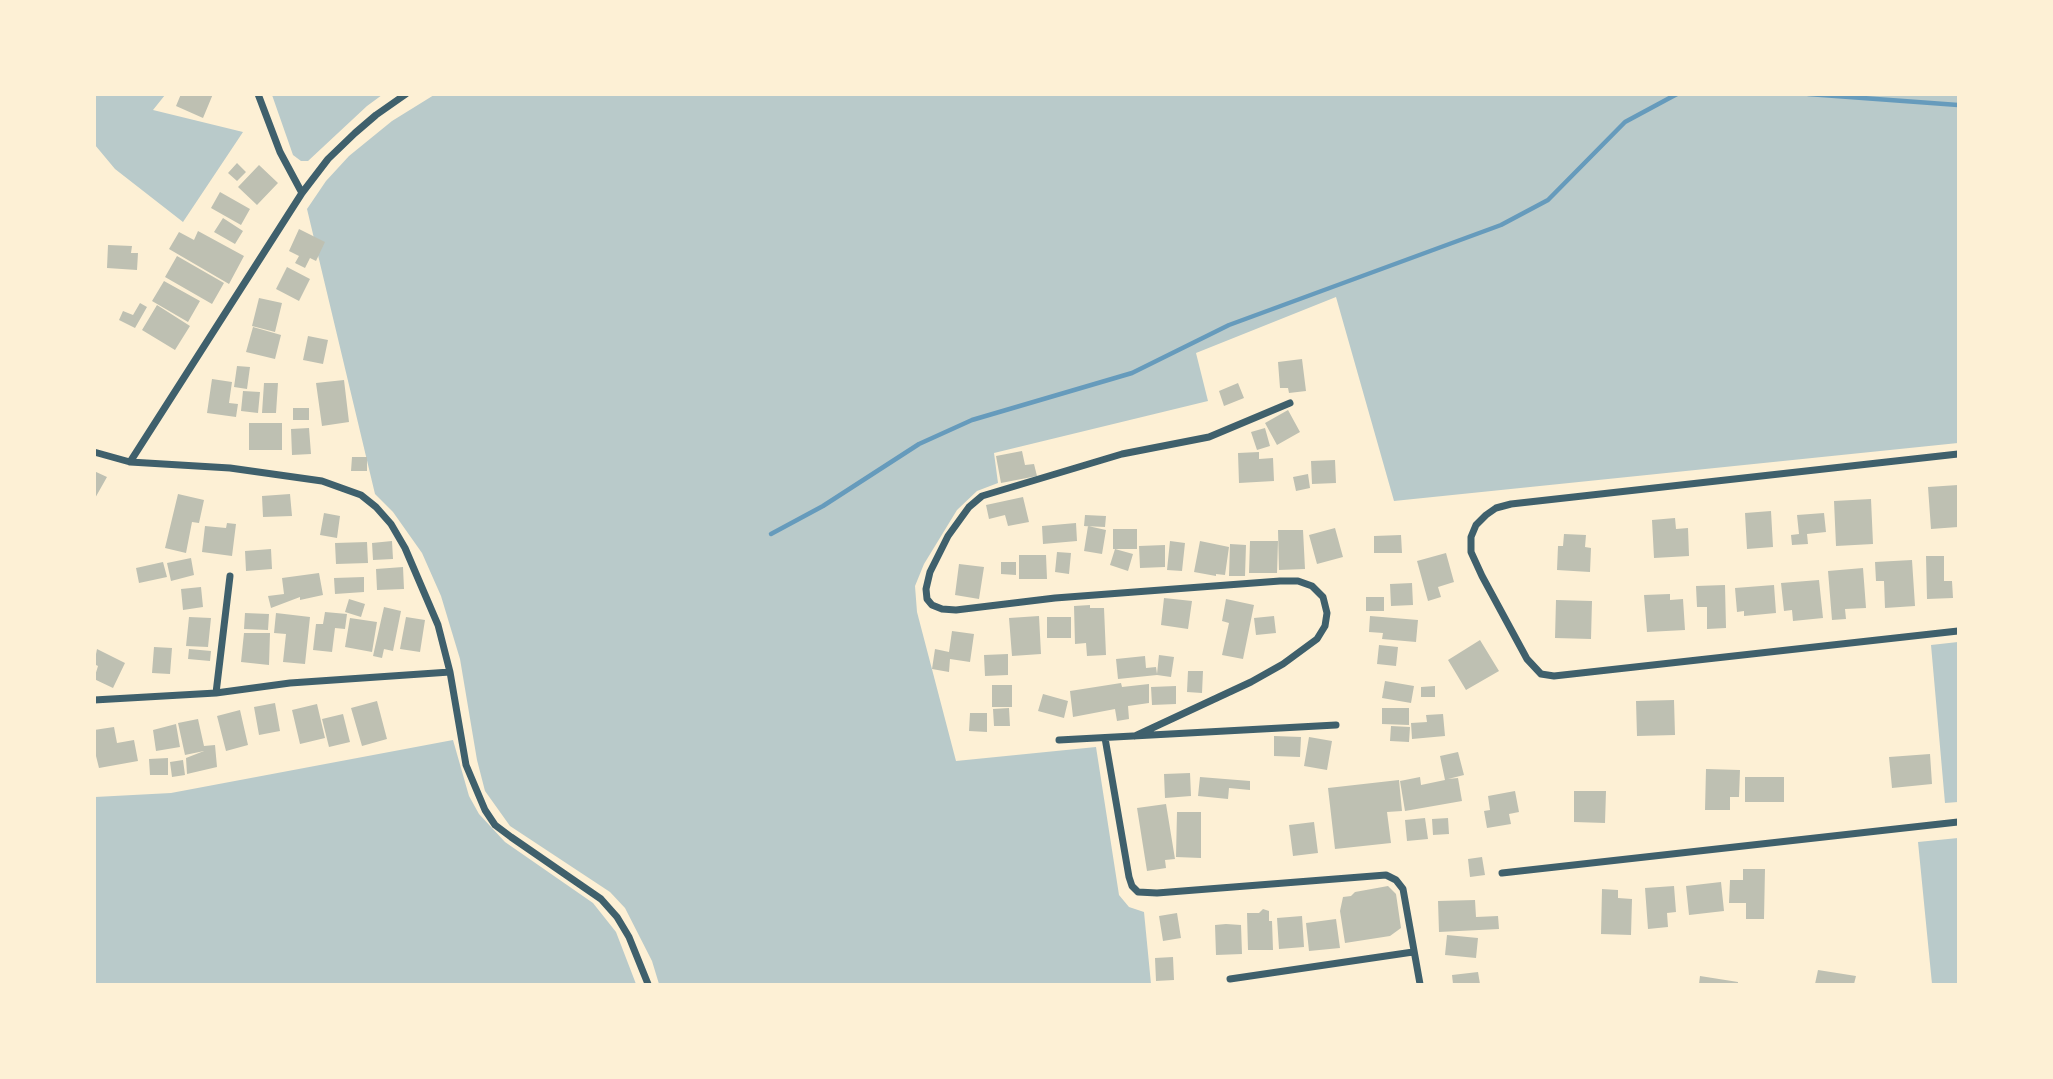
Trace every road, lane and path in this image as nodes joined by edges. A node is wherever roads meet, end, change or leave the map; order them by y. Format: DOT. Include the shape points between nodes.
graph roads {
  1 [pos="258,94"];
  2 [pos="406,94"];
  3 [pos="302,193"];
  4 [pos="1290,403"];
  5 [pos="94,452"];
  6 [pos="1958,454"];
  7 [pos="130,462"];
  8 [pos="229,576"];
  9 [pos="1958,631"];
  10 [pos="450,672"];
  11 [pos="216,693"];
  12 [pos="94,700"];
  13 [pos="1336,725"];
  14 [pos="1135,736"];
  15 [pos="1105,738"];
  16 [pos="1059,740"];
  17 [pos="1958,822"];
  18 [pos="1502,873"];
  19 [pos="1413,952"];
  20 [pos="1230,979"];
  21 [pos="648,985"];
  22 [pos="1420,985"];
  1 -- 3 [label="street"];
  2 -- 3 [label="street" via="355,133"];
  3 -- 7 [label="street"];
  4 -- 14 [label="street" via="1209,437 1122,454 982,496 948,536 930,572 927,599 942,609 956,610 1280,581 1312,586 1323,597 1327,613 1317,639 1251,682"];
  5 -- 7 [label="street"];
  6 -- 9 [label="street" via="1525,502 1496,508 1476,525 1471,537 1471,552 1527,659 1541,674"];
  7 -- 10 [label="street" via="295,477 361,495 391,524 415,568 438,625"];
  8 -- 11 [label="street"];
  10 -- 11 [label="street"];
  10 -- 21 [label="street" via="466,765 485,810 495,825 601,899 629,937"];
  11 -- 12 [label="street"];
  13 -- 14 [label="street"];
  14 -- 15 [label="street"];
  15 -- 16 [label="street"];
  15 -- 19 [label="street" via="1129,877 1138,892 1386,875 1403,889"];
  17 -- 18 [label="street"];
  19 -- 20 [label="street"];
  19 -- 22 [label="street"];
}
